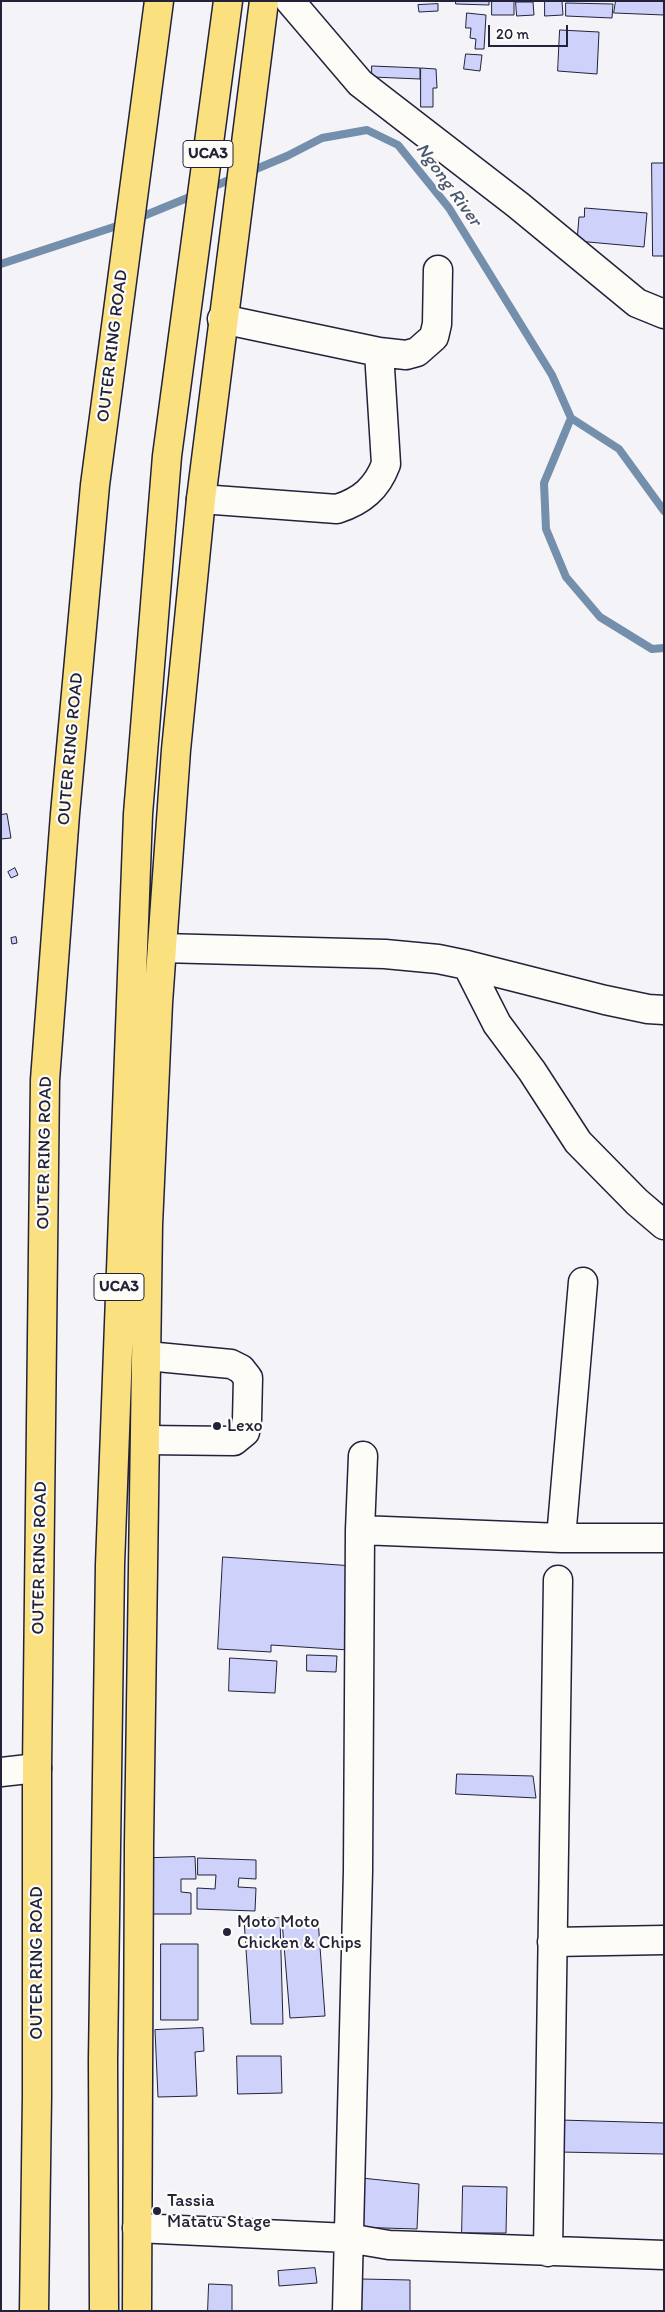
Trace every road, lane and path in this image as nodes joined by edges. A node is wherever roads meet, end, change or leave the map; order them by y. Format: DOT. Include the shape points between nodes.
graph roads {
  1 [pos="159,1"];
  2 [pos="228,1"];
  3 [pos="264,1"];
  4 [pos="290,1"];
  5 [pos="438,270"];
  6 [pos="664,314"];
  7 [pos="222,319"];
  8 [pos="379,352"];
  9 [pos="199,512"];
  10 [pos="156,570"];
  11 [pos="162,948"];
  12 [pos="467,964"];
  13 [pos="664,1010"];
  14 [pos="123,1164"];
  15 [pos="664,1225"];
  16 [pos="148,1226"];
  17 [pos="583,1282"];
  18 [pos="147,1356"];
  19 [pos="146,1440"];
  20 [pos="363,1456"];
  21 [pos="360,1530"];
  22 [pos="561,1538"];
  23 [pos="664,1538"];
  24 [pos="558,1580"];
  25 [pos="37,1768"];
  26 [pos="1,1772"];
  27 [pos="664,1940"];
  28 [pos="552,1942"];
  29 [pos="137,2228"];
  30 [pos="348,2238"];
  31 [pos="548,2252"];
  32 [pos="664,2255"];
  33 [pos="34,2311"];
  34 [pos="104,2311"];
  35 [pos="137,2311"];
  36 [pos="347,2311"];
  1 -- 25 [label="main road, OUTER RING ROAD" via="92,514 45,1080"];
  2 -- 10 [label="main road, UCA3" via="166,456"];
  3 -- 7 [label="main road, UCA3"];
  4 -- 6 [label="street" via="360,84 518,205 637,303"];
  5 -- 8 [label="street" via="434,337 417,352 406,355"];
  7 -- 8 [label="street"];
  7 -- 9 [label="main road, UCA3"];
  8 -- 9 [label="street" via="386,464 371,491 354,504 337,508"];
  9 -- 10 [label="main road"];
  9 -- 11 [label="main road, UCA3" via="176,750"];
  10 -- 14 [label="main road, UCA3" via="138,814"];
  11 -- 12 [label="street" via="385,954"];
  11 -- 16 [label="main road, UCA3"];
  12 -- 13 [label="street" via="614,1002"];
  12 -- 15 [label="street" via="497,1024 578,1142"];
  14 -- 16 [label="main road"];
  14 -- 34 [label="main road, UCA3" via="110,1565 103,2060"];
  16 -- 18 [label="main road, UCA3"];
  17 -- 22 [label="street"];
  18 -- 19 [label="main road, UCA3"];
  18 -- 19 [label="street" via="232,1364 248,1378 247,1420 244,1432 234,1440"];
  19 -- 29 [label="main road, UCA3"];
  20 -- 21 [label="street"];
  21 -- 22 [label="street"];
  21 -- 30 [label="street" via="358,1871"];
  22 -- 23 [label="street"];
  24 -- 28 [label="street"];
  25 -- 26 [label="street"];
  25 -- 33 [label="main road, OUTER RING ROAD"];
  27 -- 28 [label="street"];
  28 -- 31 [label="street"];
  29 -- 30 [label="street"];
  29 -- 35 [label="main road, UCA3"];
  30 -- 31 [label="street" via="389,2245"];
  30 -- 36 [label="street"];
  31 -- 32 [label="street"];
}
